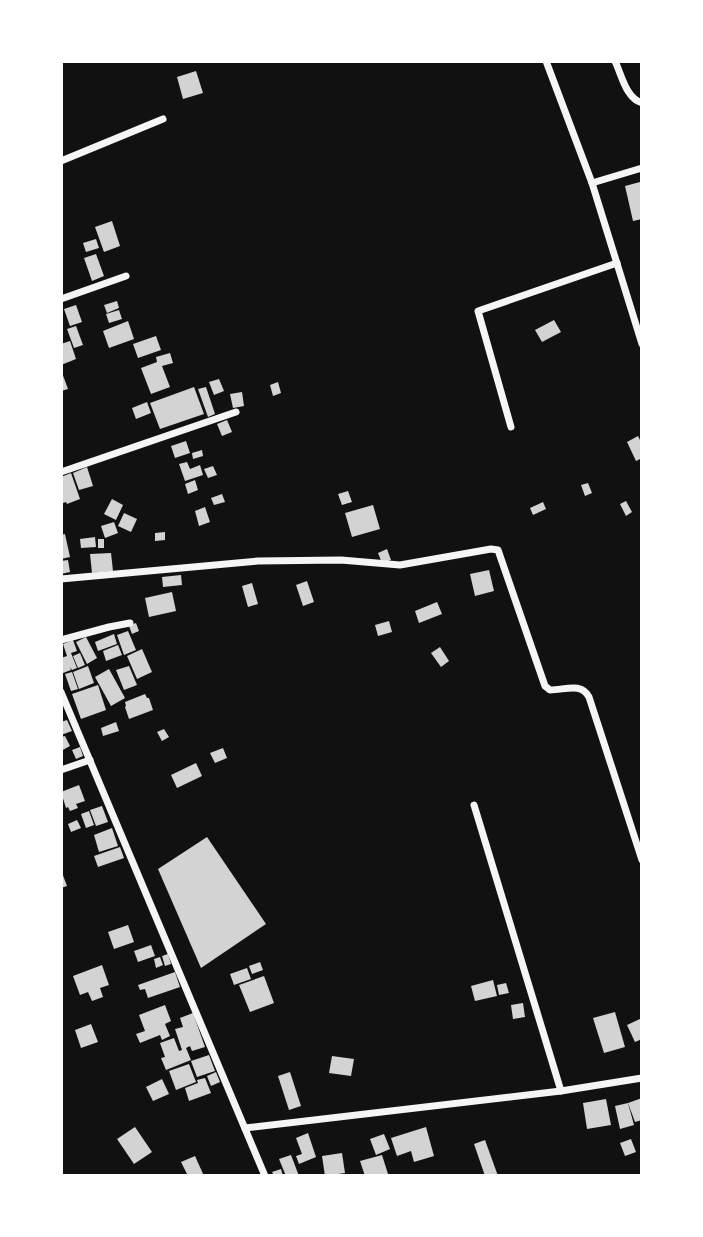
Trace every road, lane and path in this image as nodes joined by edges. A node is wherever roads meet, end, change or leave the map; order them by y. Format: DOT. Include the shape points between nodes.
graph roads {
  1 [pos="546,61"];
  2 [pos="615,61"];
  3 [pos="642,103"];
  4 [pos="163,119"];
  5 [pos="61,161"];
  6 [pos="642,168"];
  7 [pos="592,183"];
  8 [pos="617,263"];
  9 [pos="126,276"];
  10 [pos="61,299"];
  11 [pos="642,344"];
  12 [pos="236,412"];
  13 [pos="511,428"];
  14 [pos="61,471"];
  15 [pos="61,579"];
  16 [pos="130,623"];
  17 [pos="61,640"];
  18 [pos="61,692"];
  19 [pos="90,760"];
  20 [pos="61,770"];
  21 [pos="474,805"];
  22 [pos="642,860"];
  23 [pos="642,1078"];
  24 [pos="561,1091"];
  25 [pos="245,1128"];
  26 [pos="265,1176"];
  1 -- 7 [label="street"];
  2 -- 3 [label="street" via="628,92"];
  4 -- 5 [label="street"];
  6 -- 7 [label="street"];
  7 -- 8 [label="street"];
  8 -- 11 [label="street"];
  8 -- 13 [label="street" via="478,311"];
  9 -- 10 [label="street"];
  12 -- 14 [label="street"];
  15 -- 22 [label="street" via="258,561 400,565 498,550 545,686 550,690 580,687 589,697"];
  16 -- 17 [label="street"];
  18 -- 19 [label="street"];
  19 -- 20 [label="street"];
  19 -- 25 [label="street"];
  21 -- 24 [label="street"];
  23 -- 24 [label="street"];
  24 -- 25 [label="street"];
  25 -- 26 [label="street"];
}
